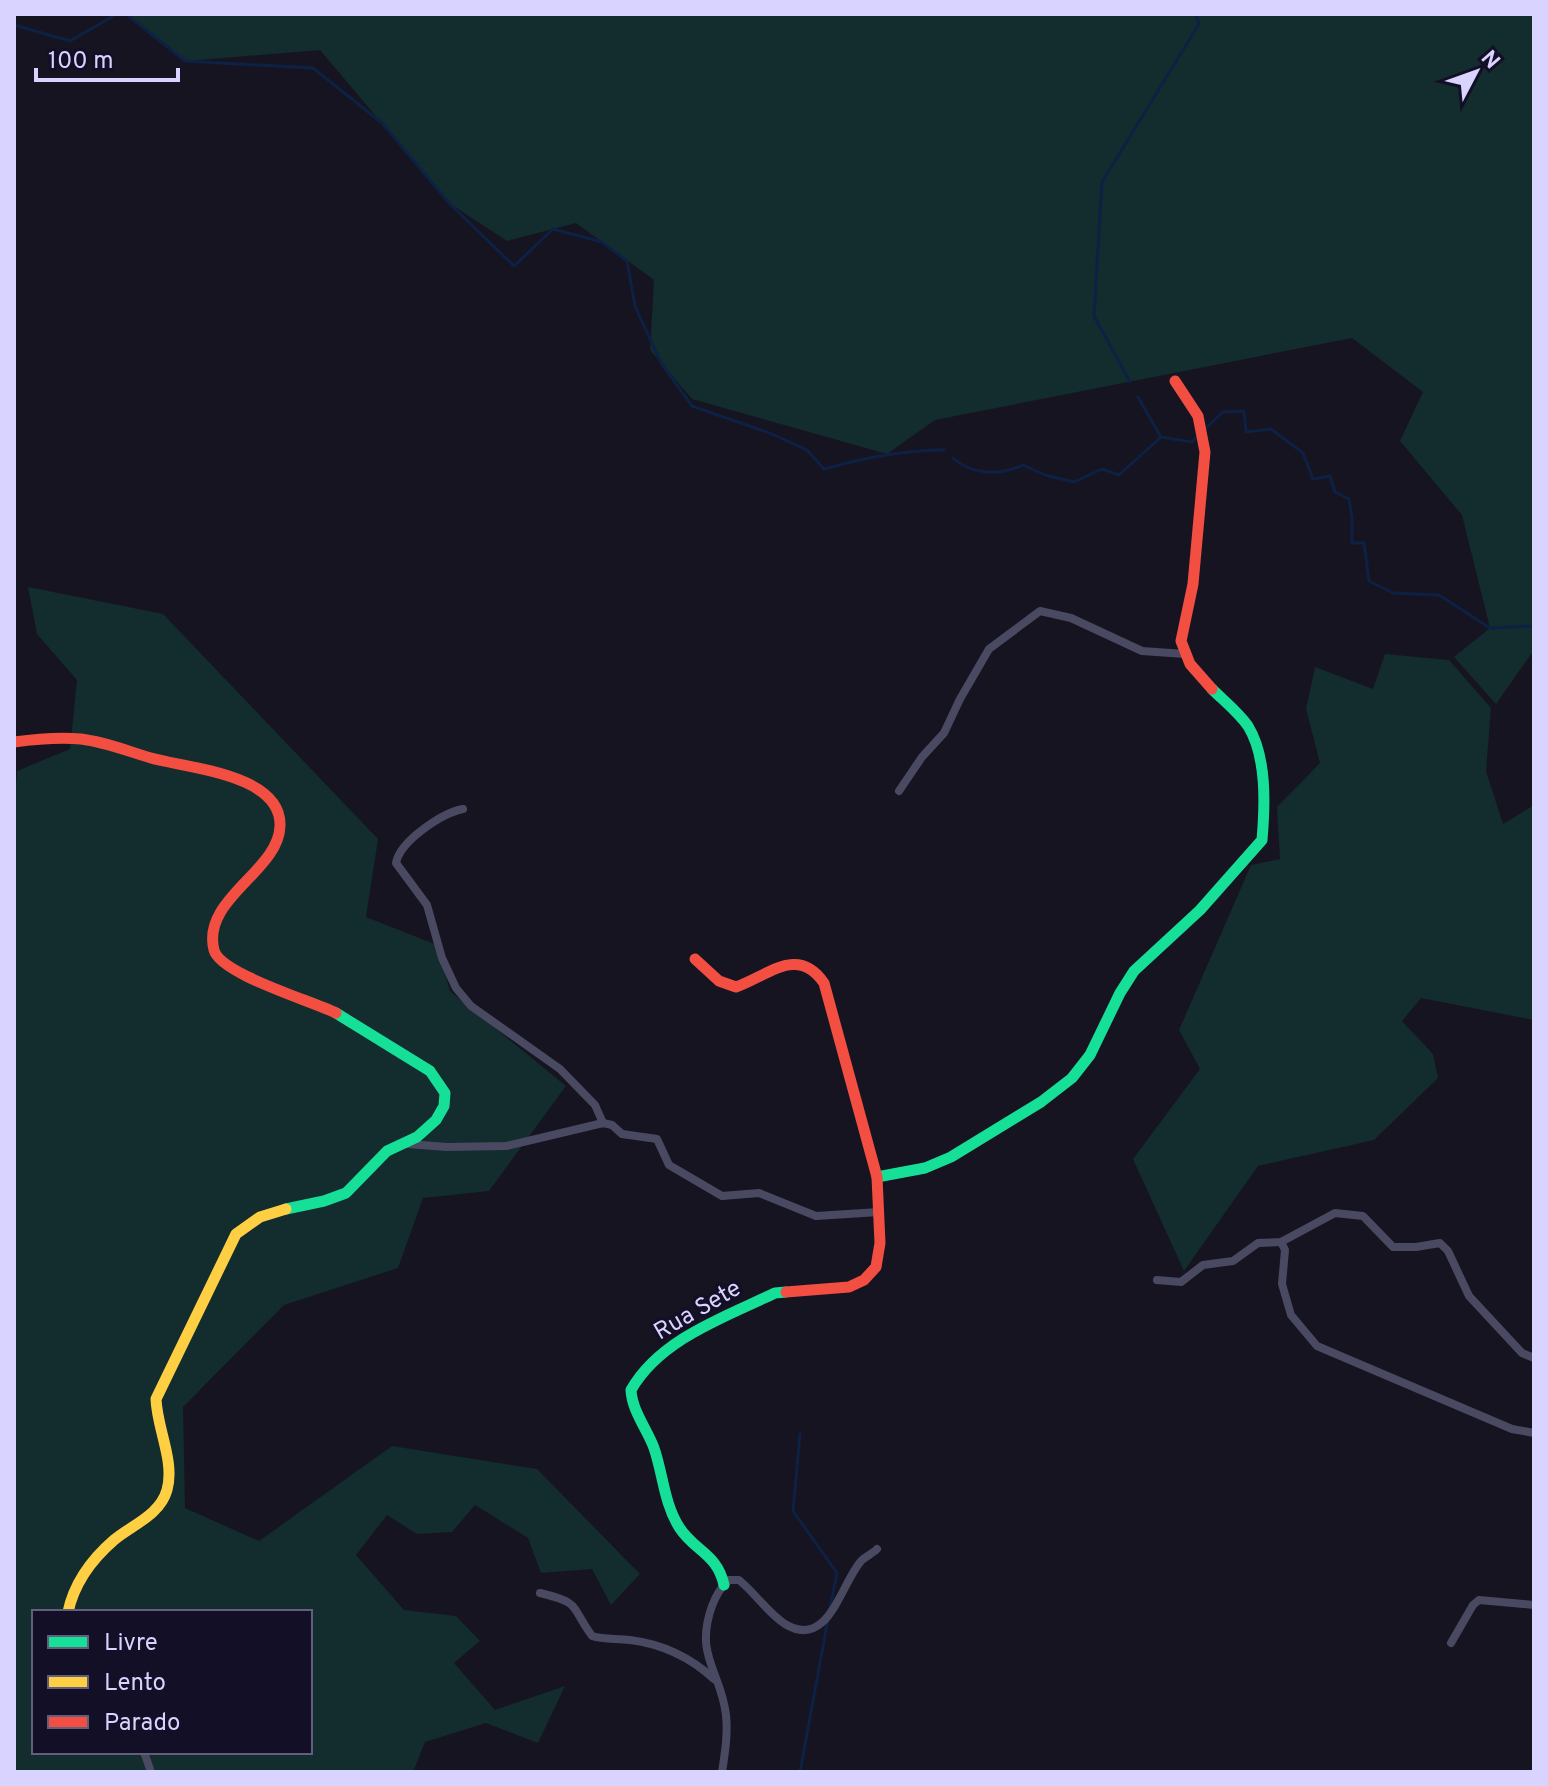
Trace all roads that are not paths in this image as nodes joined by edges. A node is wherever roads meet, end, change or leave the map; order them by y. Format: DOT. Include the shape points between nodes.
graph roads {
  1 [pos="1175,381"];
  2 [pos="1185,654"];
  3 [pos="14,742"];
  4 [pos="899,791"];
  5 [pos="463,809"];
  6 [pos="695,959"];
  7 [pos="603,1123"];
  8 [pos="408,1144"];
  9 [pos="877,1177"];
  10 [pos="879,1212"];
  11 [pos="1281,1242"];
  12 [pos="1157,1280"];
  13 [pos="1534,1358"];
  14 [pos="1534,1433"];
  15 [pos="877,1549"];
  16 [pos="724,1585"];
  17 [pos="540,1593"];
  18 [pos="1534,1605"];
  19 [pos="69,1610"];
  20 [pos="1451,1643"];
  21 [pos="715,1680"];
  22 [pos="722,1772"];
  1 -- 2 [label="street" via="1196,414 1204,448 1192,593 1182,630"];
  2 -- 4 [label="street" via="1142,651 1071,618 1040,611 989,649 944,733"];
  2 -- 9 [label="street" via="1255,741 1260,844 1134,971 1090,1055 1072,1078 951,1157"];
  3 -- 8 [label="street" via="68,736 124,748 240,780 277,808 281,832 275,849 219,916 213,948 222,963 337,1013 441,1082 446,1093 443,1112"];
  5 -- 7 [label="street" via="438,819 405,845 396,863 427,905 456,988 471,1006 554,1064 595,1105"];
  6 -- 9 [label="street, Rua Sete" via="719,981 736,987 790,964 819,973"];
  7 -- 8 [label="street" via="506,1146"];
  7 -- 10 [label="street" via="622,1134 657,1139 669,1165 722,1196 759,1193 816,1216"];
  8 -- 19 [label="street" via="390,1148 349,1191 266,1213 236,1234 156,1399 168,1489 150,1514 97,1558 76,1587"];
  9 -- 10 [label="street, Rua Sete"];
  10 -- 16 [label="street, Rua Sete" via="879,1259 864,1280 849,1287 767,1296 678,1342 639,1376 631,1390 674,1518 720,1566"];
  11 -- 12 [label="street" via="1258,1243 1233,1261 1203,1265 1181,1282"];
  11 -- 13 [label="street" via="1335,1213 1363,1216 1393,1247 1440,1243 1469,1296 1522,1353"];
  11 -- 14 [label="street" via="1282,1284 1291,1315 1317,1346 1512,1429"];
  15 -- 16 [label="street" via="863,1560 829,1618 807,1630 781,1621 739,1580"];
  16 -- 21 [label="street" via="705,1639"];
  17 -- 21 [label="street" via="571,1603 592,1636 662,1647"];
  18 -- 20 [label="street" via="1479,1600"];
  21 -- 22 [label="street" via="726,1716"];
}
